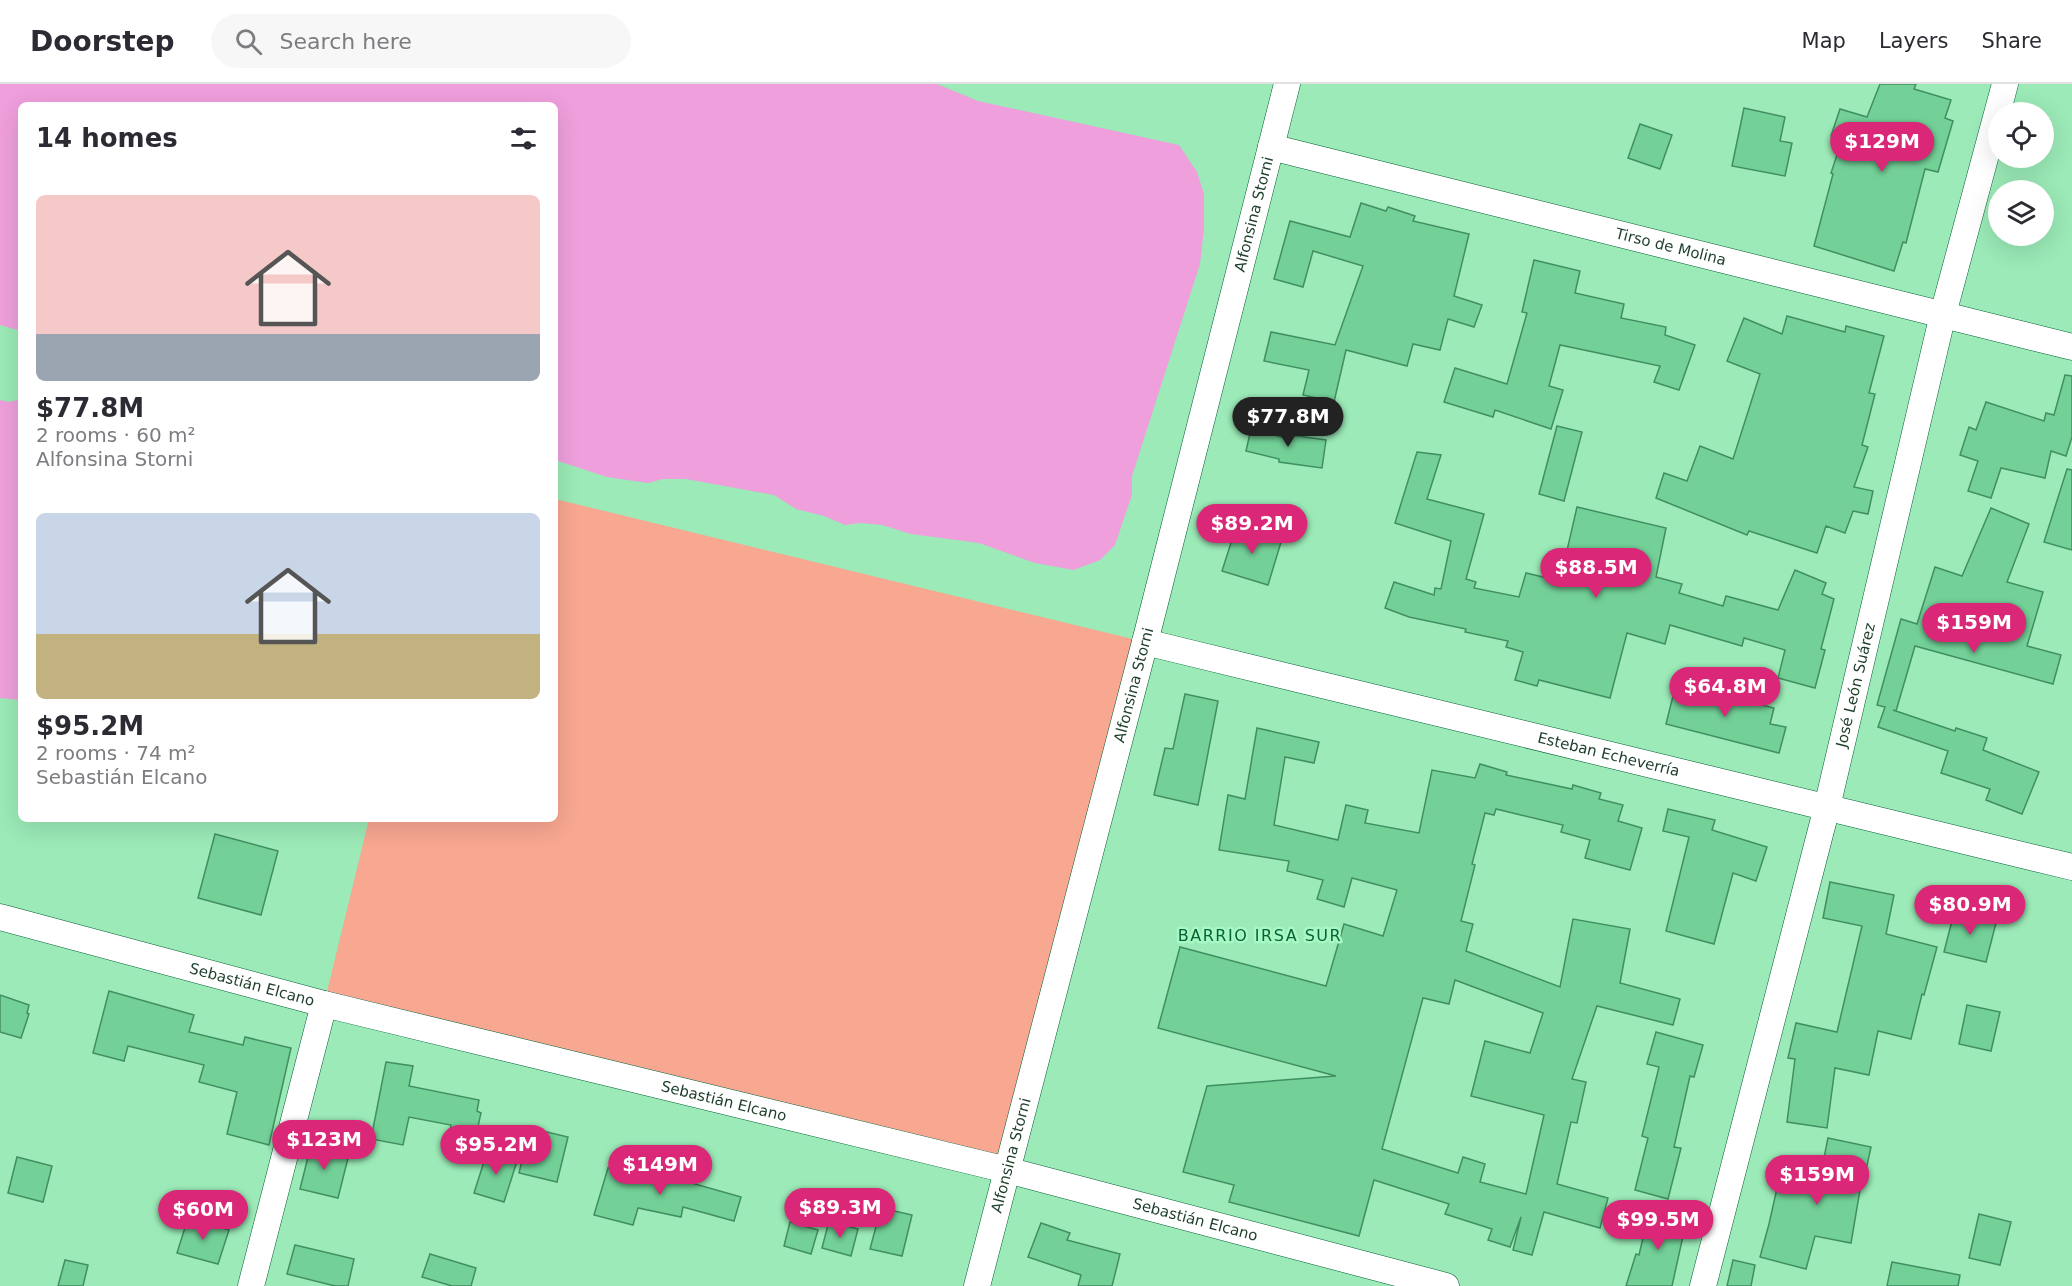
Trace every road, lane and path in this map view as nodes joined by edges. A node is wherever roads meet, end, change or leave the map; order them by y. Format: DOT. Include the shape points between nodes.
graph roads {
  1 [pos="1287,84"];
  2 [pos="2005,84"];
  3 [pos="1271,147"];
  4 [pos="1943,314"];
  5 [pos="2072,347"];
  6 [pos="1145,642"];
  7 [pos="1827,807"];
  8 [pos="2072,867"];
  9 [pos="0,917"];
  10 [pos="324,1004"];
  11 [pos="1006,1170"];
  12 [pos="251,1286"];
  13 [pos="977,1286"];
  14 [pos="1446,1286"];
  15 [pos="1703,1286"];
  1 -- 3 [label="street, Alfonsina Storni"];
  2 -- 4 [label="street, José León Suárez"];
  3 -- 4 [label="street, Tirso de Molina"];
  3 -- 6 [label="street, Alfonsina Storni"];
  4 -- 5 [label="street, Tirso de Molina"];
  4 -- 7 [label="street, José León Suárez"];
  6 -- 7 [label="street, Esteban Echeverría"];
  6 -- 11 [label="street, Alfonsina Storni"];
  7 -- 8 [label="street, Esteban Echeverría"];
  7 -- 15 [label="street, José León Suárez"];
  9 -- 10 [label="street, Sebastián Elcano"];
  10 -- 11 [label="street, Sebastián Elcano"];
  10 -- 12 [label="street"];
  11 -- 13 [label="street, Alfonsina Storni"];
  11 -- 14 [label="street, Sebastián Elcano"];
}
